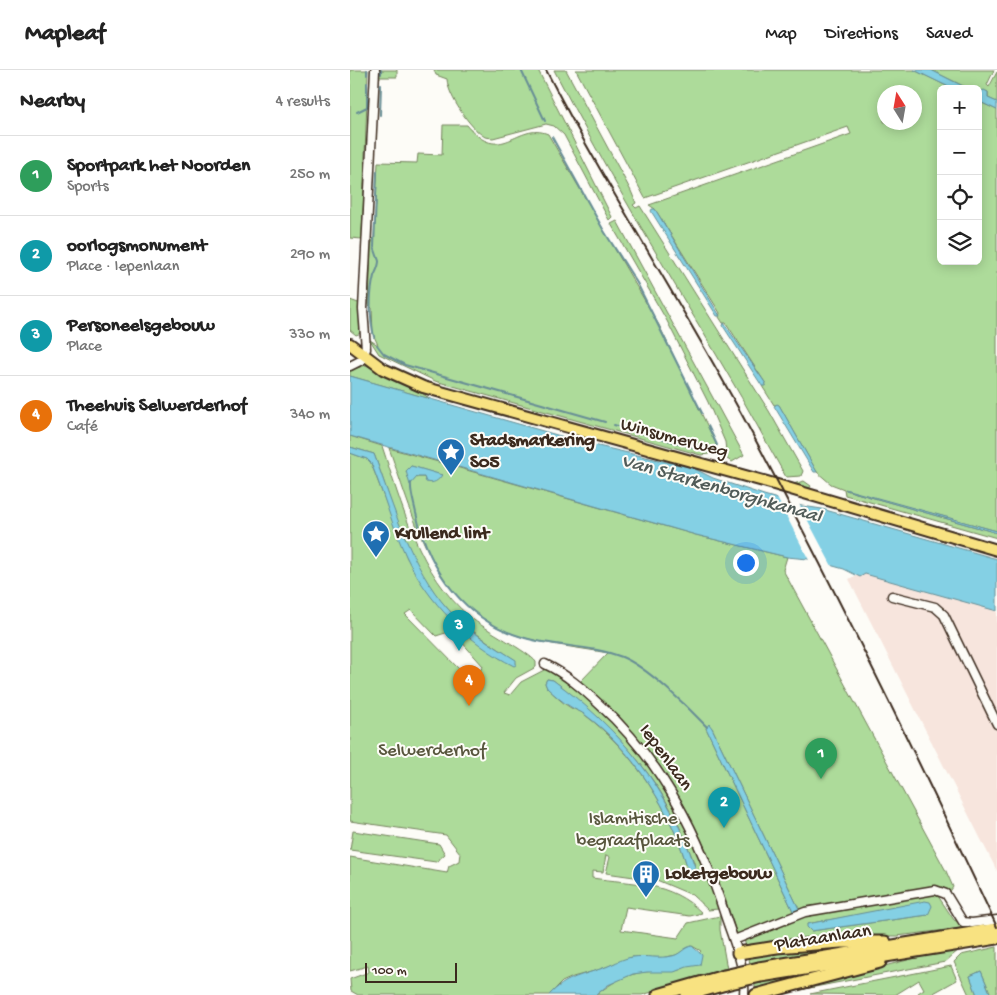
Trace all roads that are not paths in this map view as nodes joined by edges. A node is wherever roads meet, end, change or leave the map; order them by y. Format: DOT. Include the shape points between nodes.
graph roads {
  1 [pos="375,70"];
  2 [pos="350,344"];
  3 [pos="364,357"];
  4 [pos="350,366"];
  5 [pos="997,550"];
  6 [pos="892,596"];
  7 [pos="545,664"];
  8 [pos="997,724"];
  9 [pos="997,920"];
  10 [pos="997,929"];
  11 [pos="997,938"];
  12 [pos="734,940"];
  13 [pos="902,948"];
  14 [pos="738,953"];
  15 [pos="725,980"];
  16 [pos="745,986"];
  17 [pos="658,995"];
  18 [pos="687,995"];
  19 [pos="744,995"];
  20 [pos="749,995"];
  21 [pos="756,995"];
  1 -- 3 [label="street" via="363,309"];
  2 -- 3 [label="main road, Winsumerweg"];
  3 -- 4 [label="street"];
  3 -- 5 [label="main road, Winsumerweg" via="423,387 767,482"];
  6 -- 8 [label="street" via="935,607 944,615"];
  7 -- 12 [label="street, Iepenlaan" via="576,684 606,710 658,770 697,841"];
  9 -- 12 [label="street, Plataanlaan" via="964,922 946,894 934,890 805,912"];
  10 -- 13 [label="highway, Plataanlaan"];
  11 -- 13 [label="highway, Plataanlaan"];
  12 -- 14 [label="street, Iepenlaan"];
  13 -- 14 [label="highway" via="873,941 770,947"];
  13 -- 15 [label="highway, Plataanlaan, bridge"];
  13 -- 21 [label="highway" via="891,959"];
  14 -- 16 [label="street, Iepenlaan"];
  15 -- 17 [label="highway, Plataanlaan"];
  15 -- 18 [label="highway, Plataanlaan"];
  16 -- 19 [label="street, Iepenlaan"];
  16 -- 20 [label="street, Iepenlaan"];
}
